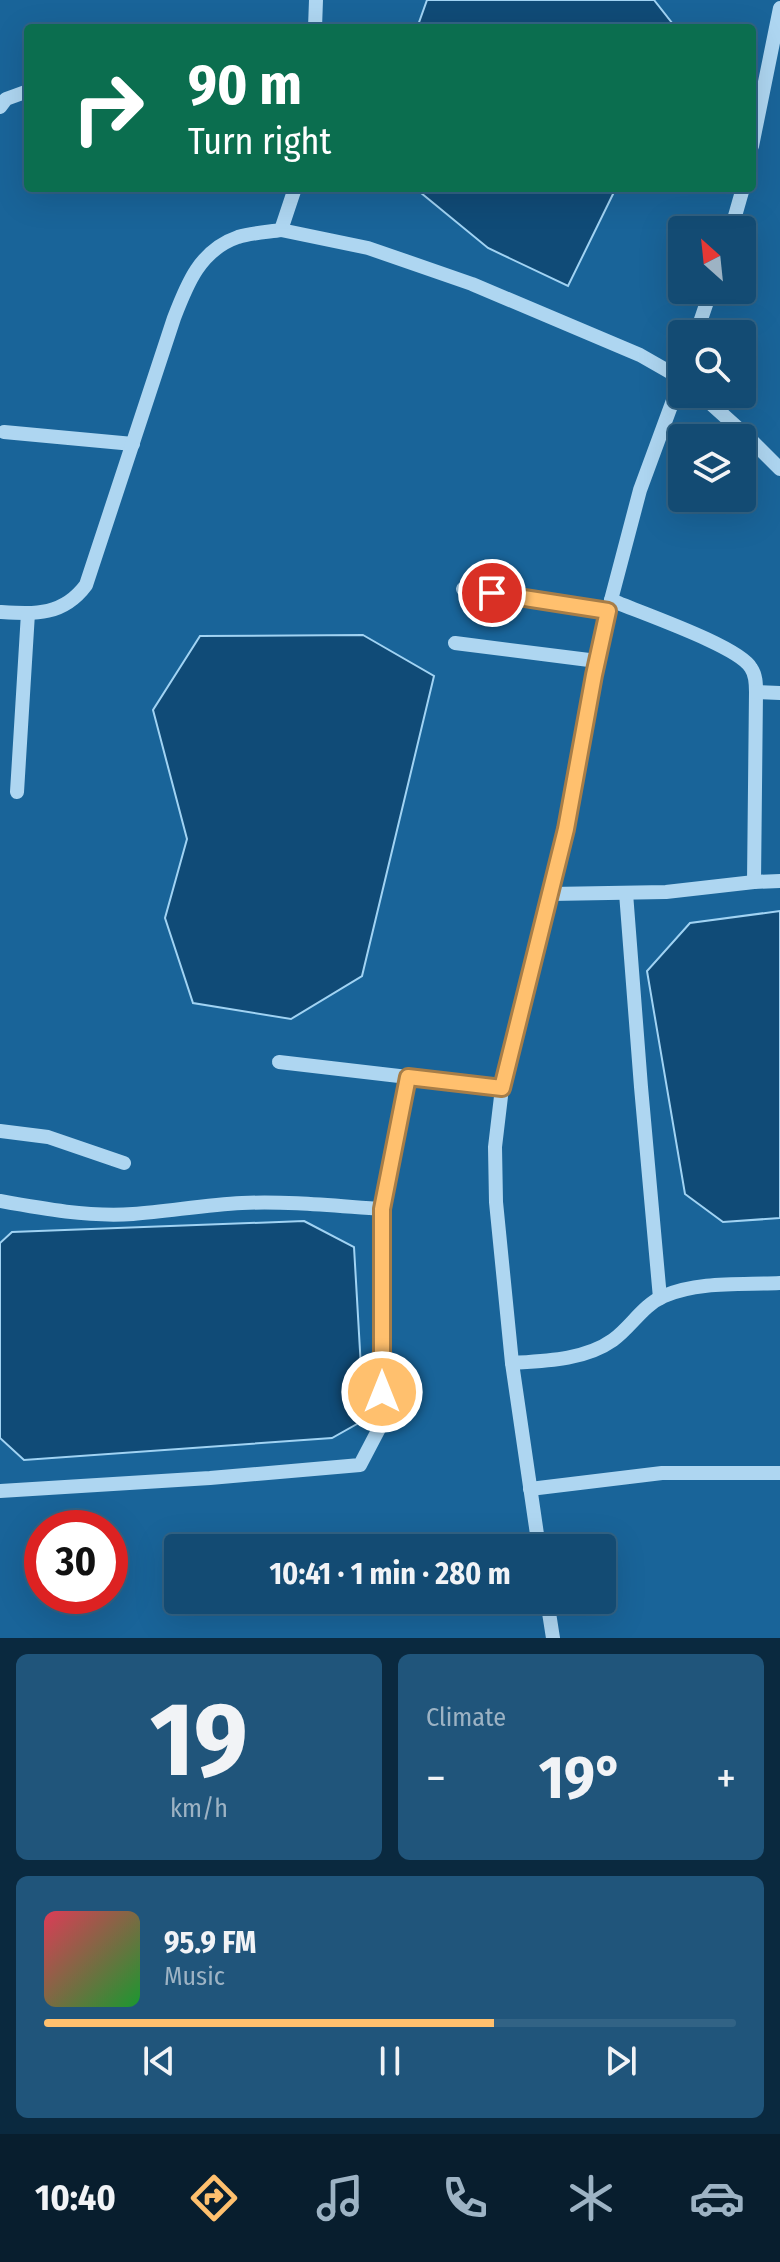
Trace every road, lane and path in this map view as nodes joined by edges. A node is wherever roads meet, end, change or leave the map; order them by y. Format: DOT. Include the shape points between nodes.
graph roads {
  1 [pos="316,0"];
  2 [pos="780,8"];
  3 [pos="315,24"];
  4 [pos="24,92"];
  5 [pos="0,107"];
  6 [pos="756,126"];
  7 [pos="294,192"];
  8 [pos="742,192"];
  9 [pos="735,216"];
  10 [pos="281,230"];
  11 [pos="668,370"];
  12 [pos="671,408"];
  13 [pos="716,408"];
  14 [pos="4,432"];
  15 [pos="133,444"];
  16 [pos="780,469"];
  17 [pos="463,589"];
  18 [pos="610,606"];
  19 [pos="0,612"];
  20 [pos="28,613"];
  21 [pos="455,643"];
  22 [pos="597,661"];
  23 [pos="756,692"];
  24 [pos="780,693"];
  25 [pos="17,792"];
  26 [pos="780,881"];
  27 [pos="754,882"];
  28 [pos="626,893"];
  29 [pos="551,894"];
  30 [pos="279,1062"];
  31 [pos="408,1077"];
  32 [pos="502,1088"];
  33 [pos="0,1131"];
  34 [pos="124,1163"];
  35 [pos="0,1201"];
  36 [pos="382,1209"];
  37 [pos="780,1283"];
  38 [pos="660,1298"];
  39 [pos="512,1363"];
  40 [pos="780,1473"];
  41 [pos="530,1489"];
  42 [pos="0,1491"];
  43 [pos="537,1534"];
  44 [pos="549,1614"];
  45 [pos="553,1638"];
  1 -- 3 [label="street"];
  2 -- 6 [label="street"];
  4 -- 5 [label="street"];
  7 -- 10 [label="street"];
  8 -- 9 [label="street"];
  10 -- 11 [label="street" via="368,248 472,284"];
  10 -- 15 [label="street" via="224,243 190,278"];
  12 -- 18 [label="street" via="640,490"];
  13 -- 16 [label="street"];
  14 -- 15 [label="street"];
  15 -- 20 [label="street" via="86,585 63,606"];
  17 -- 18 [label="street"];
  18 -- 22 [label="street"];
  18 -- 23 [label="street" via="727,648 751,666"];
  19 -- 20 [label="street"];
  20 -- 25 [label="street"];
  21 -- 22 [label="street"];
  22 -- 29 [label="street"];
  23 -- 24 [label="street"];
  23 -- 27 [label="street"];
  26 -- 27 [label="street"];
  27 -- 28 [label="street"];
  28 -- 29 [label="street"];
  28 -- 38 [label="street"];
  29 -- 32 [label="street"];
  30 -- 31 [label="street"];
  31 -- 32 [label="street"];
  31 -- 36 [label="street"];
  32 -- 39 [label="street" via="496,1202"];
  33 -- 34 [label="street" via="48,1137"];
  35 -- 36 [label="street" via="95,1214 245,1203"];
  36 -- 42 [label="street" via="382,1423 360,1465"];
  37 -- 38 [label="street" via="694,1288"];
  38 -- 39 [label="street" via="596,1349"];
  39 -- 41 [label="street"];
  40 -- 41 [label="street" via="662,1473"];
  41 -- 43 [label="street"];
  44 -- 45 [label="street"];
}
